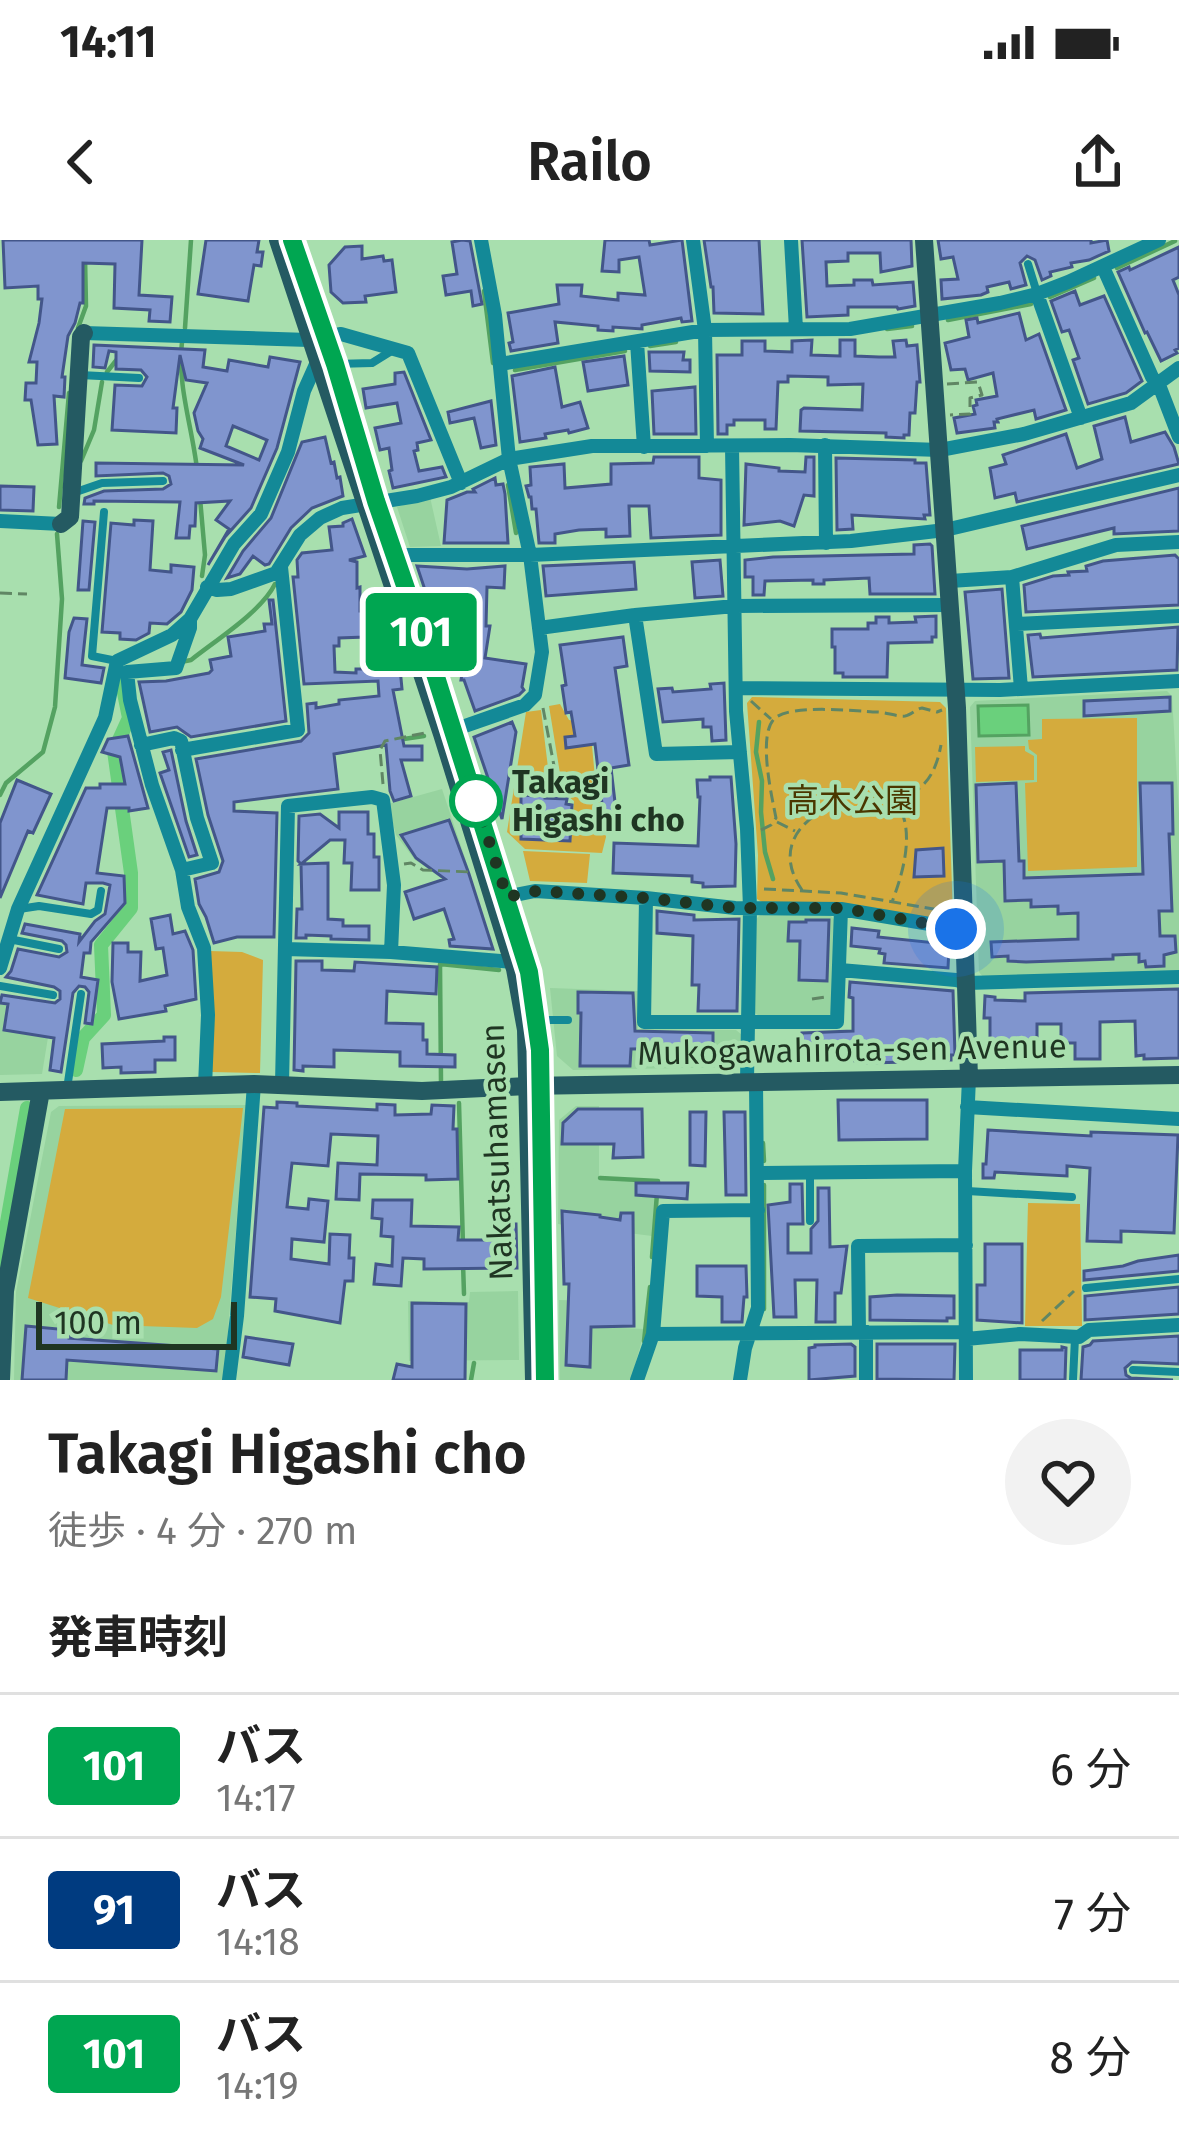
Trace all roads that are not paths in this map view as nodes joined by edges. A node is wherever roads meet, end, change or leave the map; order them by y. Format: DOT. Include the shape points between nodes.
graph roads {
  1 [pos="278,240"];
  2 [pos="292,240"];
  3 [pos="481,240"];
  4 [pos="693,240"];
  5 [pos="791,240"];
  6 [pos="924,240"];
  7 [pos="1159,240"];
  8 [pos="1028,264"];
  9 [pos="1103,267"];
  10 [pos="1037,295"];
  11 [pos="930,315"];
  12 [pos="796,329"];
  13 [pos="705,330"];
  14 [pos="84,332"];
  15 [pos="318,338"];
  16 [pos="637,342"];
  17 [pos="394,349"];
  18 [pos="326,363"];
  19 [pos="500,364"];
  20 [pos="1179,368"];
  21 [pos="79,375"];
  22 [pos="139,378"];
  23 [pos="1159,385"];
  24 [pos="1081,418"];
  25 [pos="1179,437"];
  26 [pos="707,446"];
  27 [pos="732,446"];
  28 [pos="825,446"];
  29 [pos="644,447"];
  30 [pos="940,450"];
  31 [pos="509,459"];
  32 [pos="1179,476"];
  33 [pos="163,481"];
  34 [pos="460,484"];
  35 [pos="71,494"];
  36 [pos="370,502"];
  37 [pos="104,512"];
  38 [pos="0,521"];
  39 [pos="61,524"];
  40 [pos="945,530"];
  41 [pos="1179,542"];
  42 [pos="826,543"];
  43 [pos="734,547"];
  44 [pos="388,555"];
  45 [pos="530,555"];
  46 [pos="280,567"];
  47 [pos="1012,577"];
  48 [pos="950,581"];
  49 [pos="207,586"];
  50 [pos="951,605"];
  51 [pos="735,606"];
  52 [pos="635,615"];
  53 [pos="1179,616"];
  54 [pos="190,620"];
  55 [pos="1017,624"];
  56 [pos="539,628"];
  57 [pos="119,669"];
  58 [pos="1179,681"];
  59 [pos="1021,689"];
  60 [pos="956,690"];
  61 [pos="736,694"];
  62 [pos="1179,698"];
  63 [pos="441,733"];
  64 [pos="142,745"];
  65 [pos="182,750"];
  66 [pos="740,752"];
  67 [pos="182,871"];
  68 [pos="101,891"];
  69 [pos="501,898"];
  70 [pos="646,898"];
  71 [pos="750,908"];
  72 [pos="841,908"];
  73 [pos="18,909"];
  74 [pos="965,930"];
  75 [pos="6,933"];
  76 [pos="285,949"];
  77 [pos="58,950"];
  78 [pos="391,952"];
  79 [pos="514,962"];
  80 [pos="0,968"];
  81 [pos="841,970"];
  82 [pos="1179,977"];
  83 [pos="967,983"];
  84 [pos="0,986"];
  85 [pos="81,994"];
  86 [pos="53,995"];
  87 [pos="538,1020"];
  88 [pos="568,1020"];
  89 [pos="747,1021"];
  90 [pos="1179,1075"];
  91 [pos="969,1078"];
  92 [pos="752,1081"];
  93 [pos="254,1084"];
  94 [pos="282,1084"];
  95 [pos="205,1086"];
  96 [pos="533,1086"];
  97 [pos="41,1091"];
  98 [pos="67,1091"];
  99 [pos="0,1092"];
  100 [pos="967,1107"];
  101 [pos="1179,1119"];
  102 [pos="965,1171"];
  103 [pos="758,1173"];
  104 [pos="810,1173"];
  105 [pos="965,1190"];
  106 [pos="1072,1197"];
  107 [pos="758,1210"];
  108 [pos="810,1221"];
  109 [pos="965,1245"];
  110 [pos="1179,1279"];
  111 [pos="1086,1288"];
  112 [pos="2,1307"];
  113 [pos="1179,1325"];
  114 [pos="862,1332"];
  115 [pos="750,1333"];
  116 [pos="653,1334"];
  117 [pos="966,1335"];
  118 [pos="1076,1336"];
  119 [pos="1133,1370"];
  120 [pos="1179,1372"];
  121 [pos="1,1380"];
  122 [pos="229,1380"];
  123 [pos="534,1380"];
  124 [pos="545,1380"];
  125 [pos="637,1380"];
  126 [pos="740,1380"];
  127 [pos="866,1380"];
  128 [pos="966,1380"];
  129 [pos="1073,1380"];
  1 -- 15 [label="street, Nakatsuhamasen"];
  2 -- 15 [label="street, Nakatsuhamasen"];
  3 -- 19 [label="street"];
  4 -- 13 [label="street"];
  5 -- 12 [label="street"];
  6 -- 11 [label="street"];
  7 -- 9 [label="street"];
  8 -- 10 [label="lane"];
  9 -- 10 [label="street"];
  9 -- 23 [label="street"];
  10 -- 11 [label="street"];
  10 -- 24 [label="street"];
  11 -- 12 [label="street"];
  11 -- 30 [label="street"];
  12 -- 13 [label="street"];
  13 -- 16 [label="street"];
  13 -- 26 [label="street"];
  14 -- 15 [label="street"];
  14 -- 21 [label="street"];
  15 -- 17 [label="street" via="341,334"];
  15 -- 18 [label="street, Nakatsuhamasen"];
  16 -- 19 [label="street"];
  16 -- 29 [label="street"];
  17 -- 18 [label="lane" via="372,363"];
  17 -- 34 [label="street" via="408,353"];
  18 -- 36 [label="street, Nakatsuhamasen"];
  18 -- 49 [label="street" via="304,391 261,514"];
  19 -- 31 [label="street"];
  20 -- 23 [label="street"];
  21 -- 22 [label="lane"];
  21 -- 35 [label="street"];
  23 -- 24 [label="street"];
  23 -- 25 [label="street"];
  24 -- 30 [label="street"];
  26 -- 27 [label="street"];
  26 -- 29 [label="street"];
  27 -- 28 [label="street"];
  27 -- 43 [label="street"];
  28 -- 30 [label="street"];
  28 -- 42 [label="street"];
  29 -- 31 [label="street"];
  30 -- 40 [label="street"];
  31 -- 34 [label="street"];
  31 -- 45 [label="street"];
  32 -- 40 [label="street"];
  33 -- 35 [label="lane" via="102,483"];
  34 -- 36 [label="street"];
  35 -- 39 [label="street" via="70,517"];
  36 -- 44 [label="street, Nakatsuhamasen"];
  36 -- 46 [label="street" via="320,518"];
  37 -- 57 [label="lane" via="92,656"];
  38 -- 39 [label="street"];
  40 -- 42 [label="street"];
  40 -- 48 [label="street"];
  41 -- 47 [label="street" via="1116,545"];
  42 -- 43 [label="street"];
  43 -- 45 [label="street"];
  43 -- 51 [label="street"];
  44 -- 45 [label="street"];
  44 -- 63 [label="street, Nakatsuhamasen"];
  45 -- 56 [label="street"];
  46 -- 49 [label="street" via="231,589"];
  46 -- 65 [label="street" via="298,730"];
  47 -- 48 [label="street"];
  47 -- 55 [label="street"];
  48 -- 50 [label="street"];
  49 -- 54 [label="street"];
  50 -- 51 [label="street"];
  50 -- 60 [label="street"];
  51 -- 52 [label="street"];
  51 -- 61 [label="street"];
  52 -- 56 [label="street"];
  52 -- 66 [label="street" via="656,754"];
  53 -- 55 [label="street"];
  54 -- 57 [label="street"];
  54 -- 57 [label="street" via="176,668"];
  55 -- 59 [label="street"];
  56 -- 63 [label="street" via="535,695"];
  57 -- 64 [label="street"];
  57 -- 73 [label="street" via="105,718"];
  58 -- 59 [label="street"];
  58 -- 62 [label="street"];
  59 -- 60 [label="street"];
  60 -- 61 [label="street"];
  60 -- 74 [label="street"];
  61 -- 66 [label="street"];
  63 -- 69 [label="street, Nakatsuhamasen"];
  64 -- 65 [label="street" via="174,738"];
  64 -- 67 [label="street"];
  65 -- 67 [label="street" via="212,863"];
  66 -- 71 [label="street"];
  67 -- 95 [label="street" via="207,967"];
  68 -- 73 [label="lane" via="91,914"];
  69 -- 70 [label="street" via="536,891"];
  69 -- 79 [label="street, Nakatsuhamasen"];
  69 -- 87 [label="street, Nakatsuhamasen"];
  70 -- 71 [label="street"];
  70 -- 89 [label="street" via="644,1022"];
  71 -- 72 [label="street"];
  71 -- 89 [label="street"];
  72 -- 74 [label="street"];
  72 -- 81 [label="street"];
  73 -- 75 [label="street"];
  74 -- 83 [label="street"];
  75 -- 77 [label="lane"];
  75 -- 80 [label="street"];
  76 -- 78 [label="street"];
  76 -- 78 [label="street" via="288,806 380,798 394,885"];
  76 -- 94 [label="street"];
  78 -- 79 [label="street"];
  79 -- 96 [label="street, Nakatsuhamasen"];
  81 -- 83 [label="street"];
  81 -- 89 [label="street" via="837,1022"];
  82 -- 83 [label="street"];
  83 -- 91 [label="street"];
  84 -- 86 [label="lane"];
  85 -- 98 [label="lane"];
  87 -- 88 [label="lane"];
  87 -- 96 [label="street, Nakatsuhamasen"];
  89 -- 92 [label="street"];
  90 -- 91 [label="street, Mukogawahirota-sen Avenue"];
  91 -- 92 [label="street, Mukogawahirota-sen Avenue"];
  91 -- 100 [label="street"];
  92 -- 96 [label="street, Mukogawahirota-sen Avenue"];
  92 -- 103 [label="street"];
  93 -- 94 [label="street, Mukogawahirota-sen Avenue"];
  93 -- 95 [label="street, Mukogawahirota-sen Avenue"];
  93 -- 122 [label="street"];
  94 -- 96 [label="street, Mukogawahirota-sen Avenue"];
  95 -- 98 [label="street, Mukogawahirota-sen Avenue"];
  96 -- 123 [label="street, Nakatsuhamasen"];
  96 -- 124 [label="street, Nakatsuhamasen"];
  97 -- 98 [label="street, Mukogawahirota-sen Avenue"];
  97 -- 99 [label="street, Mukogawahirota-sen Avenue"];
  97 -- 112 [label="street"];
  100 -- 101 [label="street"];
  100 -- 102 [label="street"];
  102 -- 104 [label="street"];
  102 -- 105 [label="street"];
  103 -- 104 [label="street"];
  103 -- 107 [label="street"];
  104 -- 108 [label="lane"];
  105 -- 106 [label="lane"];
  105 -- 109 [label="street"];
  107 -- 115 [label="street" via="758,1308"];
  107 -- 116 [label="street" via="663,1211"];
  109 -- 114 [label="street" via="858,1246"];
  109 -- 117 [label="street"];
  110 -- 111 [label="lane"];
  112 -- 121 [label="street"];
  113 -- 118 [label="street"];
  114 -- 115 [label="street"];
  114 -- 117 [label="street"];
  114 -- 127 [label="street"];
  115 -- 116 [label="street"];
  115 -- 126 [label="street"];
  116 -- 125 [label="street"];
  117 -- 118 [label="street"];
  117 -- 128 [label="street"];
  118 -- 129 [label="lane"];
  119 -- 120 [label="lane"];
}
